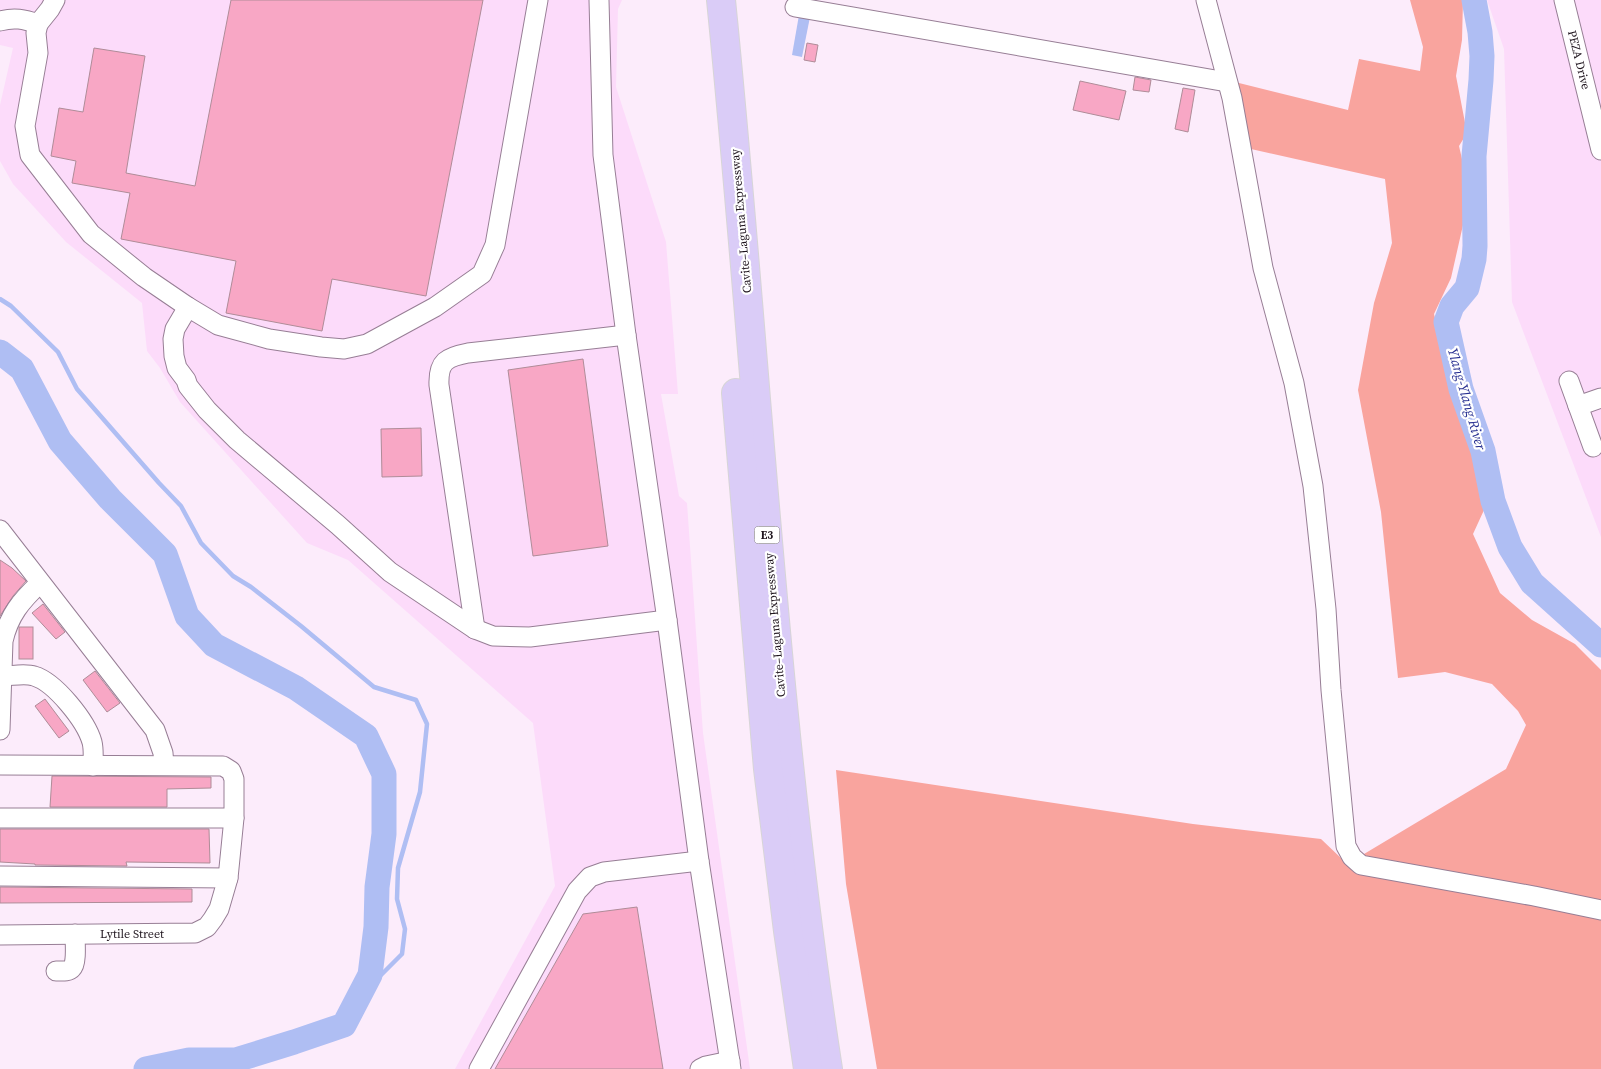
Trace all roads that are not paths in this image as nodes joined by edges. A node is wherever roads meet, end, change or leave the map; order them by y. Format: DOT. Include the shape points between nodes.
graph roads {
  1 [pos="55,0"];
  2 [pos="538,0"];
  3 [pos="599,0"];
  4 [pos="703,0"];
  5 [pos="721,0"];
  6 [pos="1206,0"];
  7 [pos="1564,0"];
  8 [pos="795,7"];
  9 [pos="0,21"];
  10 [pos="38,24"];
  11 [pos="1227,82"];
  12 [pos="1601,150"];
  13 [pos="188,307"];
  14 [pos="626,334"];
  15 [pos="1569,381"];
  16 [pos="1601,398"];
  17 [pos="1578,406"];
  18 [pos="1593,447"];
  19 [pos="1,535"];
  20 [pos="40,583"];
  21 [pos="667,620"];
  22 [pos="475,629"];
  23 [pos="2,676"];
  24 [pos="0,730"];
  25 [pos="0,765"];
  26 [pos="164,765"];
  27 [pos="93,766"];
  28 [pos="0,818"];
  29 [pos="234,818"];
  30 [pos="699,861"];
  31 [pos="0,876"];
  32 [pos="228,878"];
  33 [pos="1601,910"];
  34 [pos="75,934"];
  35 [pos="0,935"];
  36 [pos="56,971"];
  37 [pos="730,1065"];
  38 [pos="479,1069"];
  39 [pos="700,1069"];
  40 [pos="808,1069"];
  41 [pos="828,1069"];
  1 -- 10 [label="street"];
  2 -- 13 [label="street" via="495,245 482,274 434,307 367,344 344,348 268,339 218,325"];
  3 -- 14 [label="street" via="603,155"];
  4 -- 40 [label="highway, Cavite–Laguna Expressway / E3" via="767,759"];
  5 -- 41 [label="highway, Cavite–Laguna Expressway / E3" via="779,669 797,848"];
  6 -- 11 [label="street"];
  7 -- 12 [label="street, PEZA Drive"];
  8 -- 11 [label="street"];
  9 -- 10 [label="street" via="12,18"];
  10 -- 13 [label="street" via="38,53 25,126 30,155 91,234"];
  11 -- 33 [label="street" via="1263,268 1294,383 1313,486 1346,846 1361,864"];
  13 -- 22 [label="street" via="175,329 174,356 177,368 207,410 237,440 390,572"];
  14 -- 21 [label="street"];
  14 -- 22 [label="street" via="468,353 447,359 442,364 439,385"];
  15 -- 17 [label="street"];
  16 -- 17 [label="street"];
  17 -- 18 [label="street"];
  19 -- 20 [label="street"];
  20 -- 23 [label="street" via="12,615 3,641"];
  20 -- 26 [label="street" via="155,730"];
  21 -- 22 [label="street" via="530,636 493,636"];
  21 -- 30 [label="street"];
  23 -- 24 [label="street"];
  23 -- 27 [label="street" via="32,675 47,681 86,729 92,743"];
  25 -- 27 [label="street"];
  26 -- 27 [label="street"];
  26 -- 29 [label="street, Lytile Street" via="223,766 231,771"];
  28 -- 29 [label="street"];
  29 -- 32 [label="street, Lytile Street"];
  30 -- 37 [label="street"];
  30 -- 38 [label="street" via="604,872 590,877 577,891"];
  31 -- 32 [label="street"];
  32 -- 34 [label="street, Lytile Street" via="220,908 207,927 195,933"];
  34 -- 35 [label="street, Lytile Street"];
  34 -- 36 [label="street" via="73,968"];
  37 -- 39 [label="street"];
}
